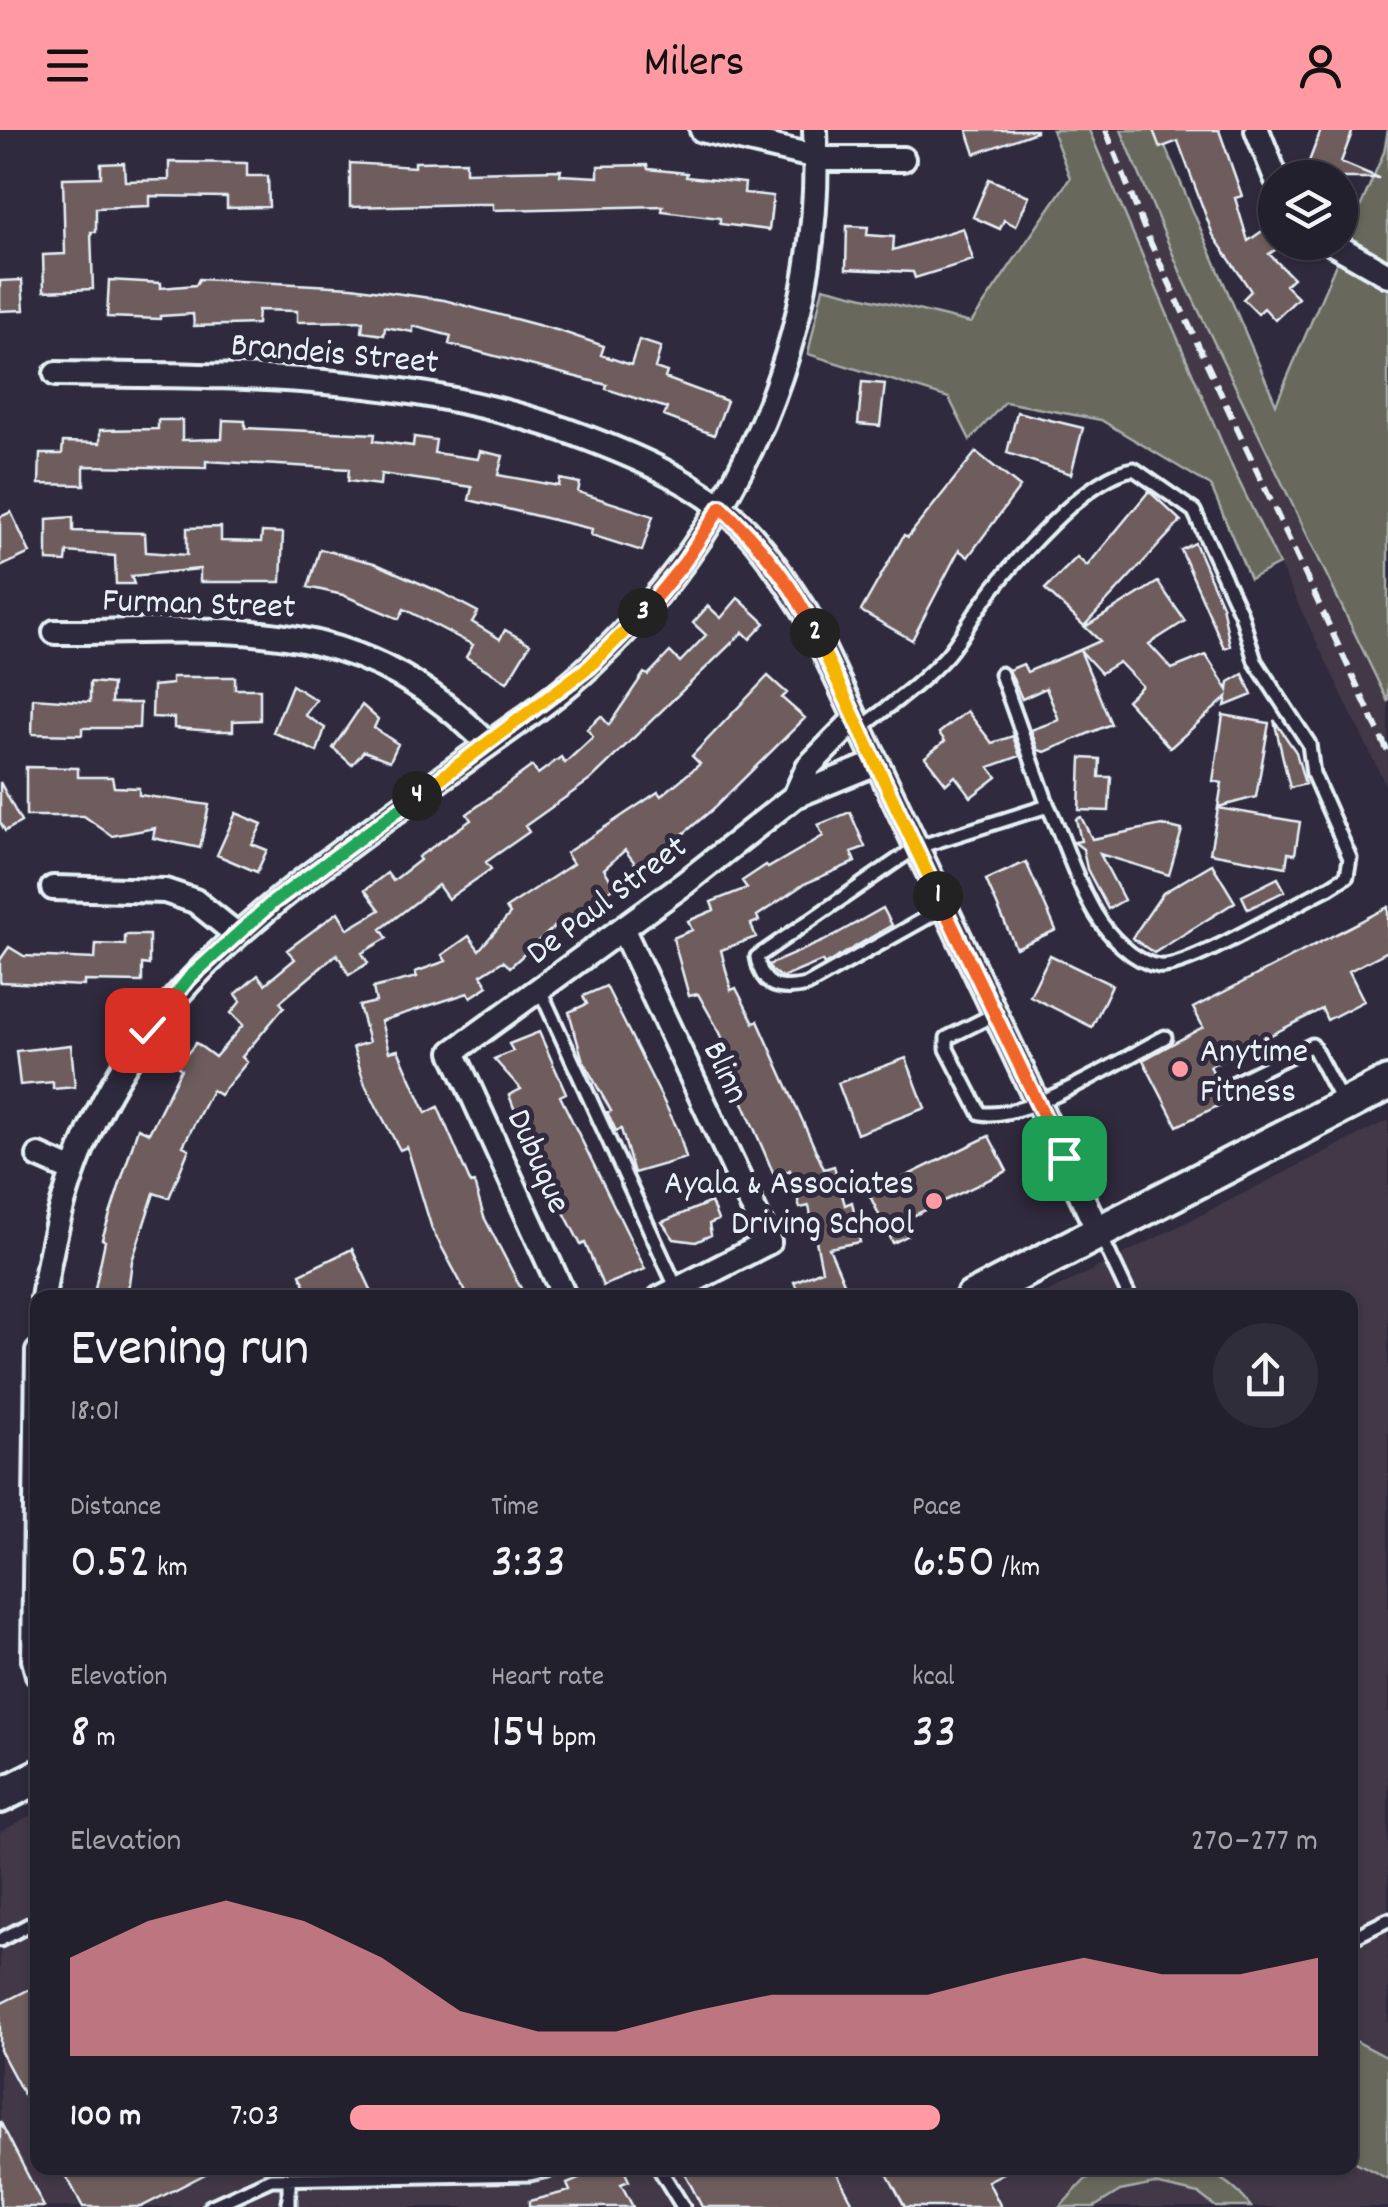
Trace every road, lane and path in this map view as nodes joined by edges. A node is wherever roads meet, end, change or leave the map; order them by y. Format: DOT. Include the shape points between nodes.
graph roads {
  1 [pos="702,130"];
  2 [pos="815,130"];
  3 [pos="1256,130"];
  4 [pos="816,157"];
  5 [pos="903,159"];
  6 [pos="1268,160"];
  7 [pos="1358,258"];
  8 [pos="1388,275"];
  9 [pos="56,374"];
  10 [pos="721,507"];
  11 [pos="55,632"];
  12 [pos="1001,674"];
  13 [pos="857,724"];
  14 [pos="488,744"];
  15 [pos="874,764"];
  16 [pos="795,796"];
  17 [pos="1048,806"];
  18 [pos="914,848"];
  19 [pos="53,888"];
  20 [pos="944,908"];
  21 [pos="623,930"];
  22 [pos="235,933"];
  23 [pos="540,990"];
  24 [pos="995,1014"];
  25 [pos="1165,1037"];
  26 [pos="453,1052"];
  27 [pos="1232,1084"];
  28 [pos="1370,1097"];
  29 [pos="1038,1104"];
  30 [pos="39,1156"];
  31 [pos="72,1170"];
  32 [pos="1099,1233"];
  33 [pos="44,1290"];
  34 [pos="560,1290"];
  35 [pos="667,1290"];
  36 [pos="674,1290"];
  37 [pos="988,1290"];
  38 [pos="1126,1290"];
  39 [pos="30,1781"];
  40 [pos="0,1796"];
  41 [pos="1388,1920"];
  42 [pos="30,1924"];
  43 [pos="1358,1935"];
  44 [pos="0,1940"];
  45 [pos="318,2175"];
  46 [pos="663,2175"];
  47 [pos="290,2178"];
  48 [pos="210,2207"];
  49 [pos="290,2207"];
  50 [pos="683,2207"];
  1 -- 4 [label="street"];
  2 -- 4 [label="street"];
  3 -- 6 [label="street"];
  4 -- 5 [label="street"];
  4 -- 10 [label="street" via="812,240 793,340 756,441"];
  7 -- 8 [label="street"];
  9 -- 10 [label="street, Brandeis Street" via="354,381 447,394 542,420 633,456"];
  10 -- 13 [label="street, Brandeis Street" via="750,534 806,613"];
  10 -- 14 [label="street" via="640,617 590,666"];
  11 -- 14 [label="street, Furman Street" via="250,632 312,639 400,673"];
  12 -- 17 [label="lane"];
  13 -- 15 [label="street, Brandeis Street"];
  13 -- 16 [label="street, De Paul Street" via="808,767"];
  13 -- 17 [label="lane" via="910,692 950,652 985,599 1077,502 1116,471 1134,469 1194,511 1255,661 1309,744 1313,774 1350,858 1347,876 1205,953 1164,968 1112,938"];
  14 -- 22 [label="street"];
  15 -- 16 [label="street, De Paul Street"];
  15 -- 18 [label="street, Brandeis Street"];
  16 -- 21 [label="street, De Paul Street"];
  17 -- 18 [label="lane"];
  18 -- 20 [label="street, Brandeis Street"];
  18 -- 20 [label="lane" via="757,957 759,970 766,983 782,990 807,985"];
  19 -- 22 [label="street" via="165,891 195,901"];
  20 -- 24 [label="street, Brandeis Street"];
  21 -- 23 [label="street, De Paul Street"];
  21 -- 36 [label="street, Blinn" via="770,1242"];
  22 -- 31 [label="street" via="147,1030"];
  23 -- 26 [label="street, De Paul Street"];
  23 -- 35 [label="lane"];
  24 -- 29 [label="street, Brandeis Street"];
  24 -- 29 [label="lane" via="947,1038 947,1049 980,1113"];
  25 -- 29 [label="lane"];
  26 -- 34 [label="street, Dubuque"];
  27 -- 28 [label="lane" via="1312,1046"];
  28 -- 32 [label="main road"];
  29 -- 32 [label="street, Brandeis Street"];
  30 -- 31 [label="street"];
  31 -- 33 [label="street"];
  32 -- 37 [label="main road"];
  32 -- 38 [label="lane"];
  39 -- 40 [label="main road"];
  41 -- 43 [label="lane"];
  42 -- 44 [label="lane"];
  45 -- 47 [label="lane"];
  46 -- 50 [label="lane"];
  47 -- 48 [label="lane" via="255,2184"];
  47 -- 49 [label="lane"];
}
